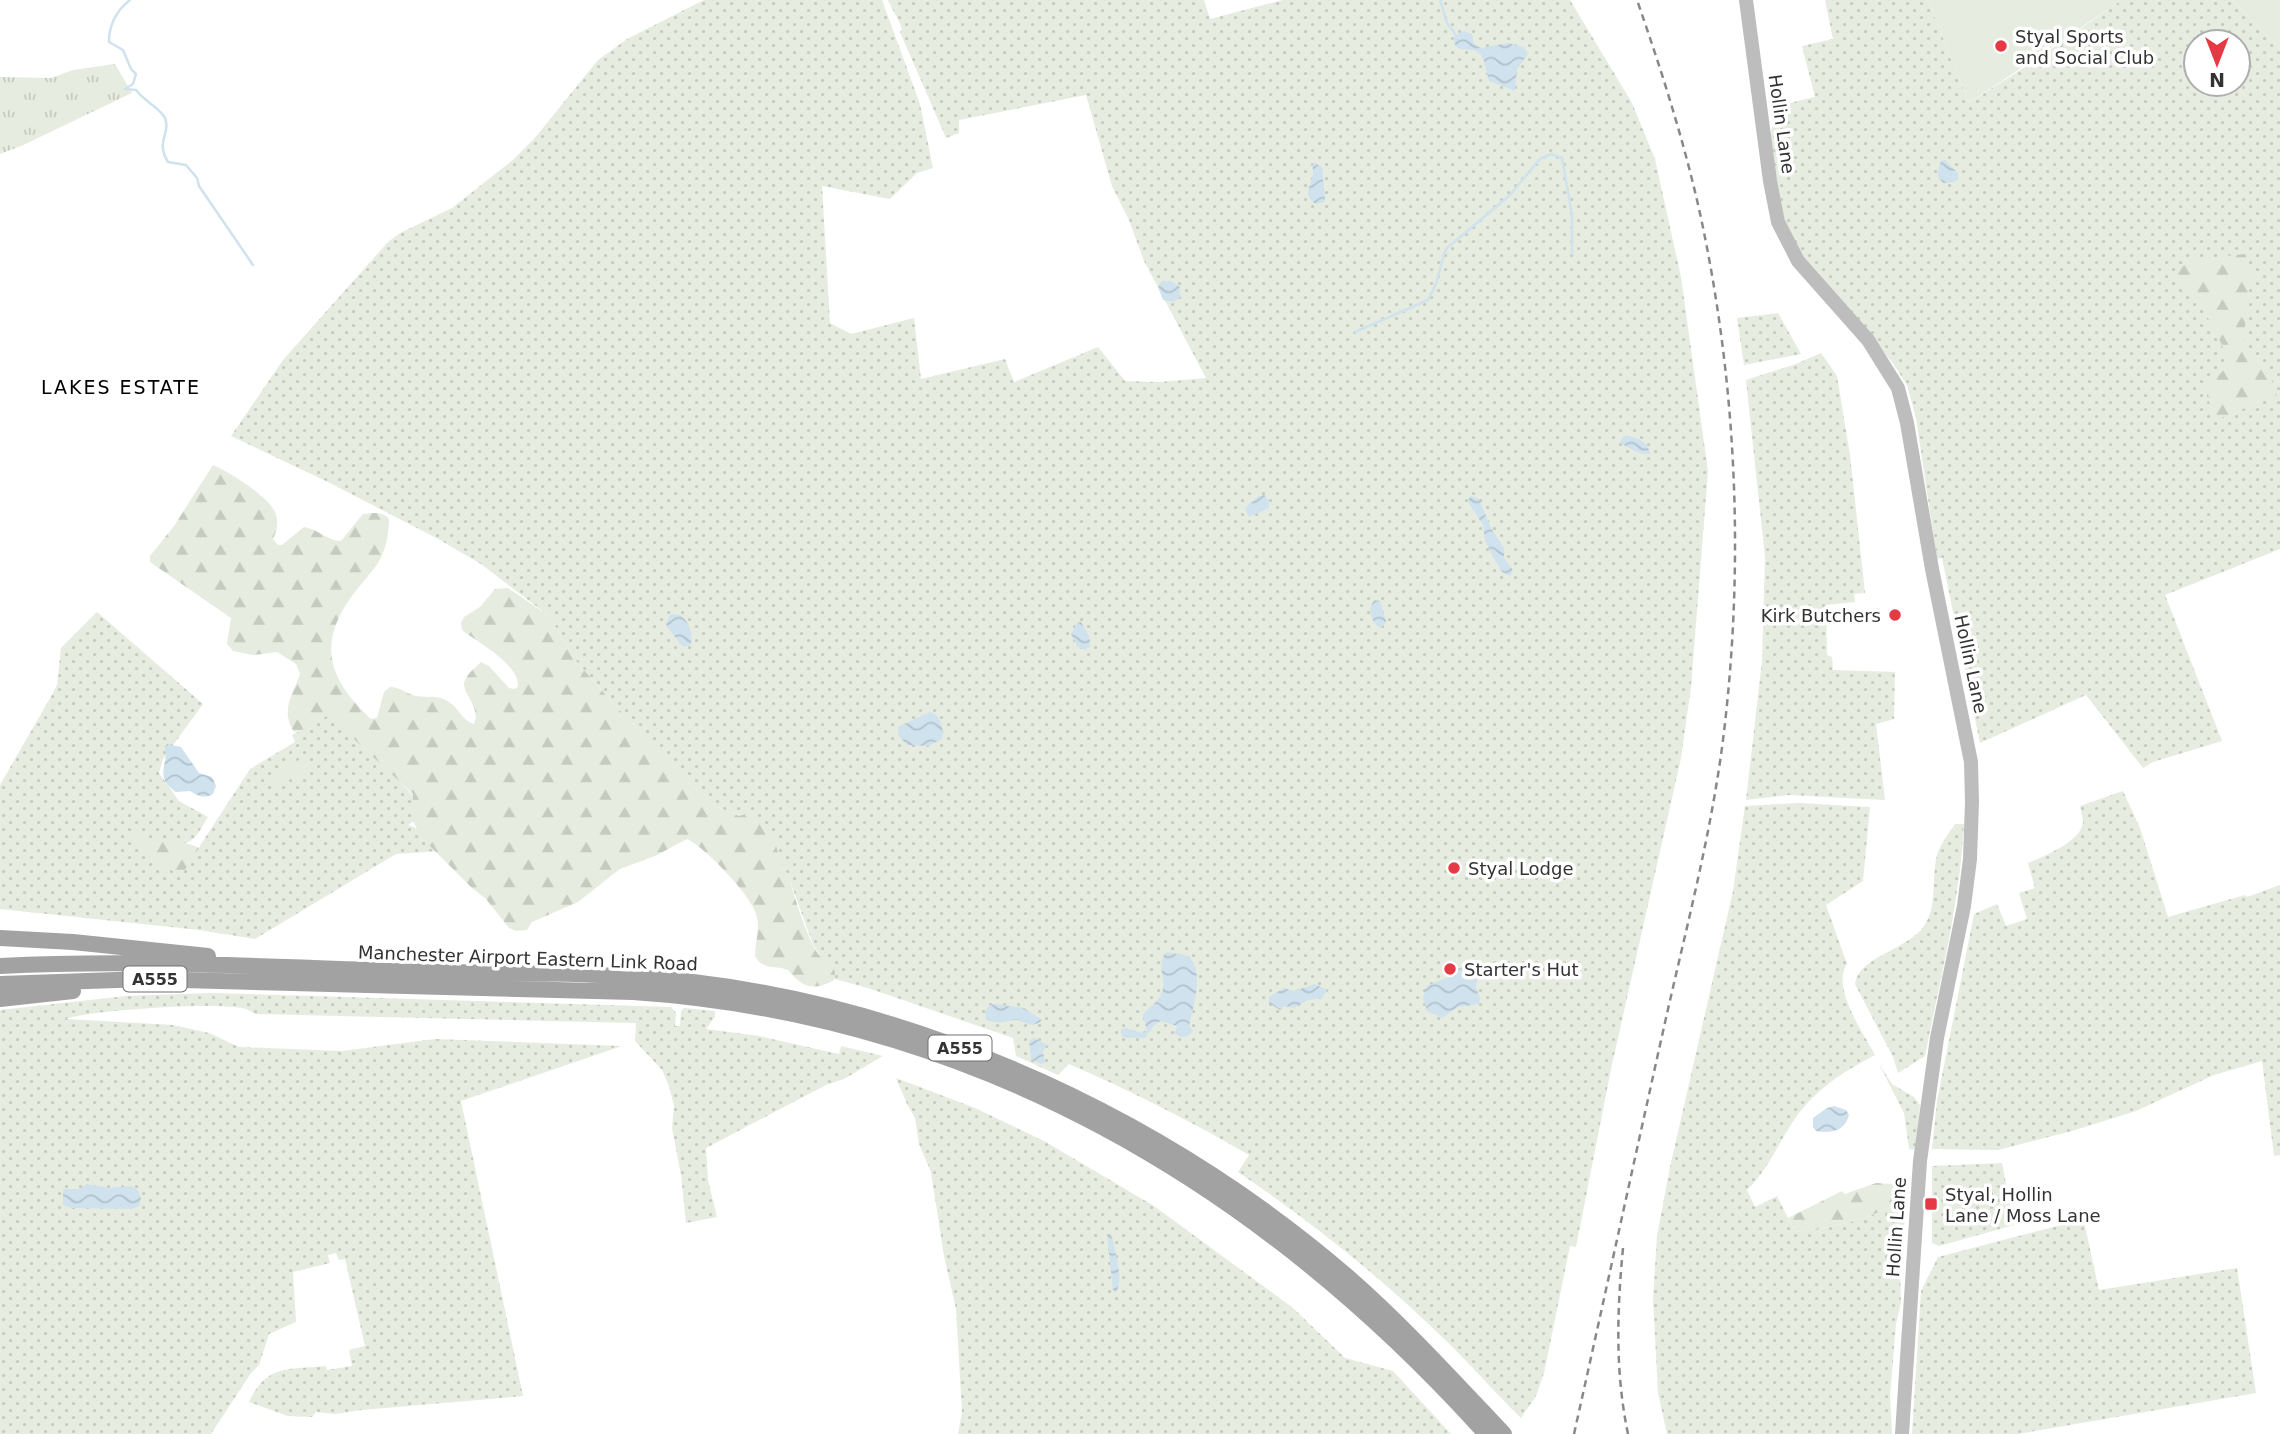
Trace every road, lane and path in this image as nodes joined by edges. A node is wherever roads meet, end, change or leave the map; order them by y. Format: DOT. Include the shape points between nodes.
graph roads {
  1 [pos="1746,0"];
  2 [pos="0,938"];
  3 [pos="0,966"];
  4 [pos="294,968"];
  5 [pos="310,983"];
  6 [pos="0,984"];
  7 [pos="0,999"];
  8 [pos="1486,1434"];
  9 [pos="1504,1434"];
  10 [pos="1902,1434"];
  1 -- 10 [label="main road, Hollin Lane" via="1778,222 1798,261 1868,340 1898,388 1971,762 1970,859 1964,906 1937,1038 1920,1161"];
  2 -- 4 [label="highway" via="126,947"];
  3 -- 4 [label="highway, Manchester Airport Eastern Link Road / A555" via="99,963"];
  4 -- 9 [label="highway, Manchester Airport Eastern Link Road / A555" via="694,982 833,1008 1009,1066 1142,1133 1303,1241 1398,1324"];
  5 -- 6 [label="highway, Manchester Airport Eastern Link Road / A555" via="146,979"];
  5 -- 7 [label="highway" via="128,987"];
  5 -- 8 [label="highway, Manchester Airport Eastern Link Road / A555" via="681,995 830,1022 972,1068 1051,1101 1136,1145 1263,1228 1386,1329"];
}
